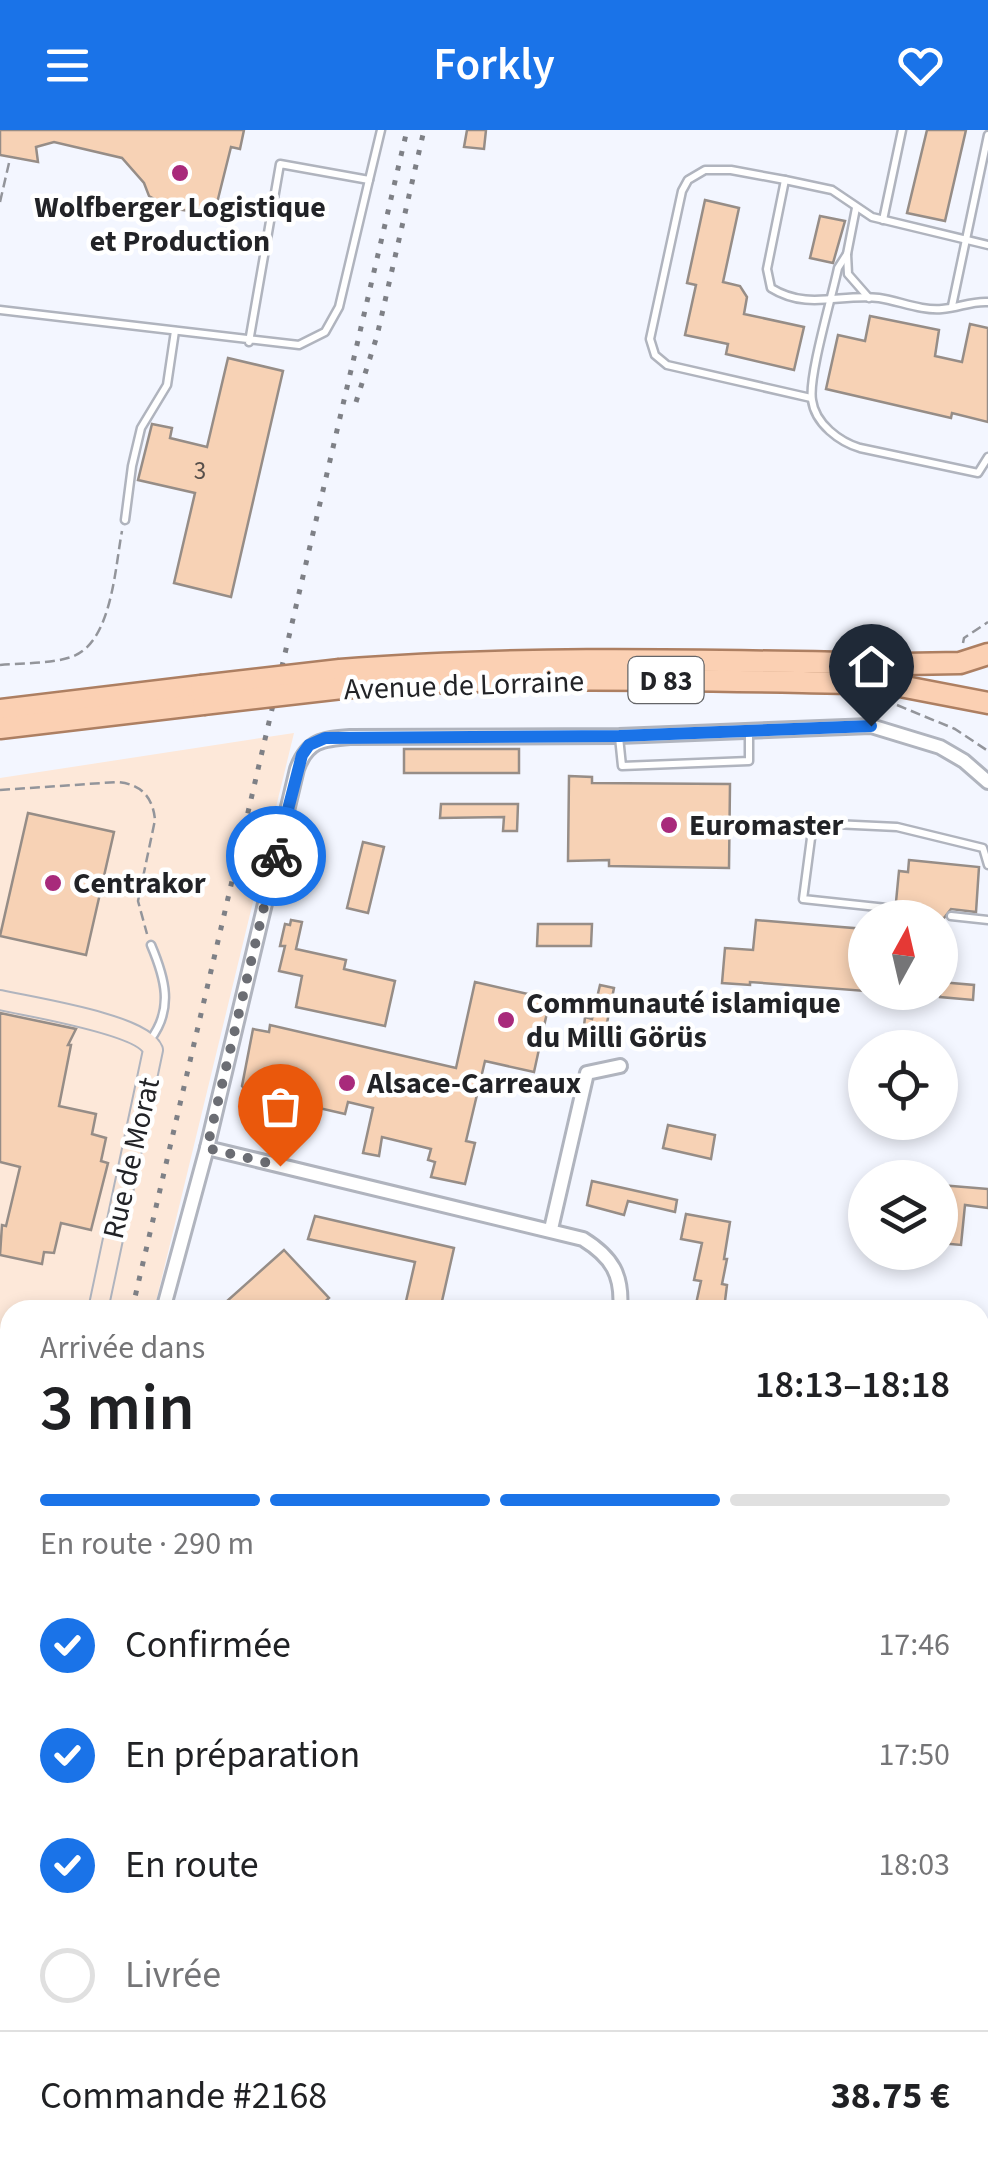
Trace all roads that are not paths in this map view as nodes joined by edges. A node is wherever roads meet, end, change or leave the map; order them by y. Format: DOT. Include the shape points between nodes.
graph roads {
  1 [pos="380,130"];
  2 [pos="902,130"];
  3 [pos="988,135"];
  4 [pos="369,180"];
  5 [pos="786,180"];
  6 [pos="856,208"];
  7 [pos="884,220"];
  8 [pos="966,240"];
  9 [pos="988,245"];
  10 [pos="847,254"];
  11 [pos="868,298"];
  12 [pos="831,302"];
  13 [pos="988,302"];
  14 [pos="952,306"];
  15 [pos="0,310"];
  16 [pos="175,331"];
  17 [pos="249,342"];
  18 [pos="811,398"];
  19 [pos="988,457"];
  20 [pos="125,520"];
  21 [pos="988,654"];
  22 [pos="341,679"];
  23 [pos="202,695"];
  24 [pos="988,703"];
  25 [pos="0,710"];
  26 [pos="0,728"];
  27 [pos="749,731"];
  28 [pos="619,736"];
  29 [pos="988,782"];
  30 [pos="988,865"];
  31 [pos="848,904"];
  32 [pos="958,917"];
  33 [pos="988,920"];
  34 [pos="151,945"];
  35 [pos="0,1000"];
  36 [pos="150,1041"];
  37 [pos="620,1066"];
  38 [pos="207,1148"];
  39 [pos="551,1230"];
  40 [pos="100,1300"];
  41 [pos="166,1300"];
  42 [pos="621,1300"];
  1 -- 4 [label="lane"];
  2 -- 7 [label="lane"];
  3 -- 8 [label="lane"];
  4 -- 17 [label="lane" via="339,307 325,332 298,345"];
  4 -- 17 [label="lane" via="280,164"];
  5 -- 6 [label="lane" via="832,190"];
  5 -- 12 [label="lane" via="767,280 781,294"];
  5 -- 18 [label="lane" via="731,170 705,170 688,180 651,348 667,365"];
  6 -- 7 [label="lane"];
  6 -- 10 [label="lane"];
  7 -- 8 [label="lane"];
  8 -- 9 [label="lane"];
  8 -- 14 [label="lane"];
  10 -- 11 [label="lane" via="848,274"];
  10 -- 12 [label="lane"];
  11 -- 12 [label="lane"];
  11 -- 14 [label="lane"];
  12 -- 18 [label="lane"];
  13 -- 14 [label="lane"];
  15 -- 16 [label="lane"];
  16 -- 17 [label="lane"];
  16 -- 20 [label="lane" via="166,384 142,428"];
  18 -- 19 [label="lane" via="841,442 978,473"];
  21 -- 22 [label="main road, Avenue de Lorraine / D 83" via="904,664 442,662"];
  22 -- 23 [label="main road, Avenue de Lorraine / D 83, bridge"];
  22 -- 24 [label="main road, Avenue de Lorraine / D 83" via="836,682"];
  23 -- 25 [label="main road, Avenue de Lorraine / D 83"];
  23 -- 26 [label="main road, Avenue de Lorraine / D 83"];
  27 -- 28 [label="street"];
  27 -- 28 [label="lane" via="749,761 622,766"];
  27 -- 29 [label="street" via="871,726 940,747"];
  28 -- 38 [label="street" via="350,737 309,745 296,770"];
  30 -- 31 [label="lane" via="983,848 897,827 813,823 802,900"];
  32 -- 33 [label="lane"];
  34 -- 36 [label="lane" via="168,990 160,1028"];
  35 -- 36 [label="street, Rue de Morat" via="130,1030"];
  36 -- 40 [label="street, Rue de Morat" via="152,1064"];
  37 -- 39 [label="street" via="587,1073"];
  38 -- 39 [label="street"];
  38 -- 41 [label="street"];
  39 -- 42 [label="street" via="604,1252 618,1272"];
}
